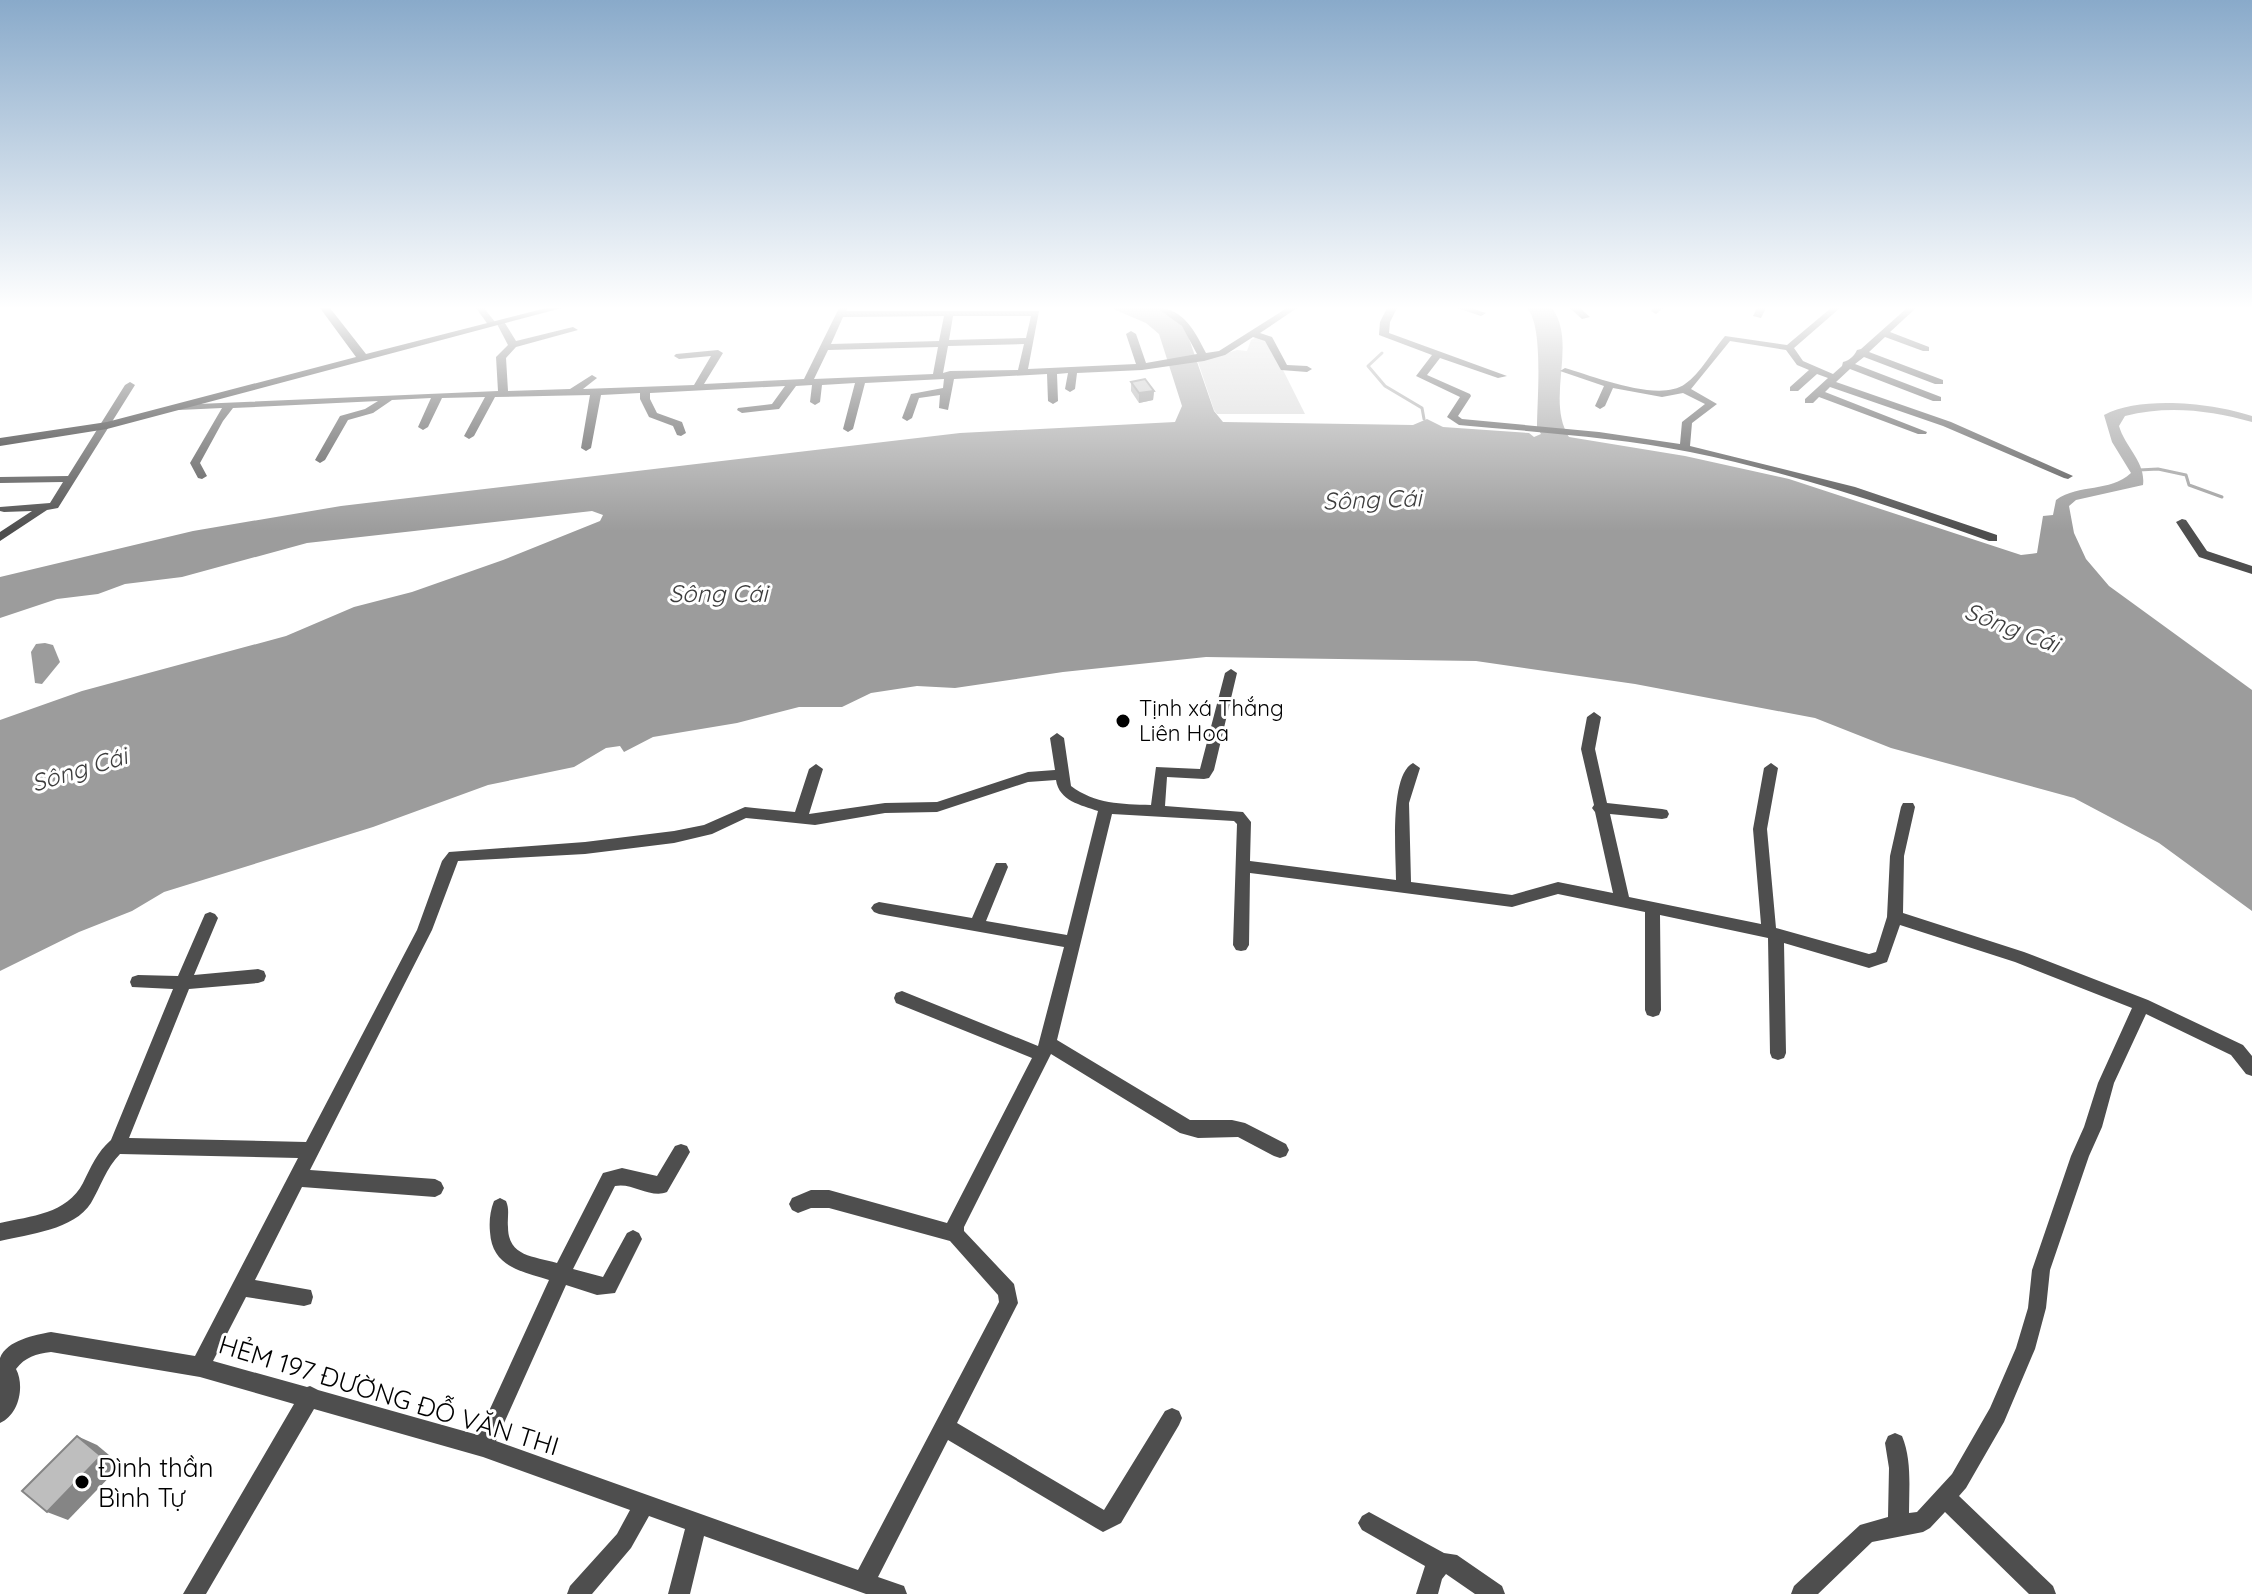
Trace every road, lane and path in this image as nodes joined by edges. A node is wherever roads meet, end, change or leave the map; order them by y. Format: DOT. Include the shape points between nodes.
graph roads {
  1 [pos="271,382"];
  2 [pos="499,382"];
  3 [pos="586,382"];
  4 [pos="700,382"];
  5 [pos="799,382"];
  6 [pos="813,382"];
  7 [pos="860,382"];
  8 [pos="947,382"];
  9 [pos="1052,382"];
  10 [pos="1071,382"];
  11 [pos="1440,382"];
  12 [pos="1691,382"];
  13 [pos="1801,382"];
  14 [pos="1828,382"];
  15 [pos="1836,382"];
  16 [pos="1894,382"];
  17 [pos="793,383"];
  18 [pos="1610,383"];
  19 [pos="130,385"];
  20 [pos="698,386"];
  21 [pos="645,389"];
  22 [pos="1070,389"];
  23 [pos="1794,389"];
  24 [pos="1685,390"];
  25 [pos="574,391"];
  26 [pos="945,391"];
  27 [pos="596,392"];
  28 [pos="498,393"];
  29 [pos="438,395"];
  30 [pos="388,399"];
  31 [pos="1937,399"];
  32 [pos="1053,401"];
  33 [pos="815,402"];
  34 [pos="1600,406"];
  35 [pos="179,407"];
  36 [pos="228,407"];
  37 [pos="944,408"];
  38 [pos="742,410"];
  39 [pos="907,418"];
  40 [pos="107,425"];
  41 [pos="423,427"];
  42 [pos="848,429"];
  43 [pos="1922,432"];
  44 [pos="681,433"];
  45 [pos="469,436"];
  46 [pos="0,442"];
  47 [pos="586,448"];
  48 [pos="1685,448"];
  49 [pos="320,460"];
  50 [pos="202,476"];
  51 [pos="2068,476"];
  52 [pos="71,479"];
  53 [pos="0,480"];
  54 [pos="4,509"];
  55 [pos="43,509"];
  56 [pos="2182,522"];
  57 [pos="0,537"];
  58 [pos="1993,538"];
  59 [pos="2252,570"];
  60 [pos="1231,673"];
  61 [pos="1594,717"];
  62 [pos="1057,738"];
  63 [pos="1413,768"];
  64 [pos="1771,768"];
  65 [pos="816,769"];
  66 [pos="1059,775"];
  67 [pos="1908,807"];
  68 [pos="1106,808"];
  69 [pos="1599,808"];
  70 [pos="1157,811"];
  71 [pos="1662,814"];
  72 [pos="800,820"];
  73 [pos="1243,866"];
  74 [pos="1001,867"];
  75 [pos="1404,886"];
  76 [pos="1622,900"];
  77 [pos="1652,906"];
  78 [pos="879,908"];
  79 [pos="1895,917"];
  80 [pos="210,918"];
  81 [pos="977,925"];
  82 [pos="1772,933"];
  83 [pos="1073,942"];
  84 [pos="1241,945"];
  85 [pos="258,976"];
  86 [pos="138,982"];
  87 [pos="185,983"];
  88 [pos="902,998"];
  89 [pos="2142,1005"];
  90 [pos="1653,1010"];
  91 [pos="1045,1049"];
  92 [pos="1778,1053"];
  93 [pos="2252,1069"];
  94 [pos="117,1146"];
  95 [pos="308,1150"];
  96 [pos="1280,1150"];
  97 [pos="681,1152"];
  98 [pos="297,1178"];
  99 [pos="435,1188"];
  100 [pos="798,1204"];
  101 [pos="500,1207"];
  102 [pos="0,1232"];
  103 [pos="955,1234"];
  104 [pos="633,1239"];
  105 [pos="561,1274"];
  106 [pos="240,1287"];
  107 [pos="304,1297"];
  108 [pos="200,1367"];
  109 [pos="310,1396"];
  110 [pos="0,1413"];
  111 [pos="1172,1418"];
  112 [pos="944,1426"];
  113 [pos="1895,1443"];
  114 [pos="483,1447"];
  115 [pos="1945,1497"];
  116 [pos="644,1504"];
  117 [pos="697,1522"];
  118 [pos="1369,1523"];
  119 [pos="1898,1526"];
  120 [pos="1441,1563"];
  121 [pos="864,1581"];
  122 [pos="194,1594"];
  123 [pos="578,1594"];
  124 [pos="679,1594"];
  125 [pos="896,1594"];
  126 [pos="1427,1594"];
  127 [pos="1494,1594"];
  128 [pos="1802,1594"];
  129 [pos="2045,1594"];
  1 -- 35 [label="main road"];
  2 -- 28 [label="street"];
  3 -- 25 [label="street"];
  4 -- 20 [label="street"];
  5 -- 17 [label="street"];
  6 -- 33 [label="street"];
  7 -- 42 [label="street"];
  8 -- 26 [label="street"];
  9 -- 32 [label="street"];
  10 -- 22 [label="street"];
  11 -- 48 [label="street" via="1466,396 1455,420"];
  12 -- 24 [label="street"];
  13 -- 23 [label="street"];
  14 -- 43 [label="street" via="1813,397"];
  15 -- 51 [label="street"];
  16 -- 31 [label="street"];
  17 -- 20 [label="street"];
  17 -- 38 [label="street" via="775,407"];
  18 -- 24 [label="street" via="1653,395"];
  18 -- 34 [label="street"];
  19 -- 40 [label="street"];
  20 -- 21 [label="street"];
  21 -- 27 [label="street"];
  21 -- 44 [label="street" via="653,415 678,424"];
  24 -- 48 [label="street" via="1712,404 1687,422"];
  25 -- 27 [label="street"];
  25 -- 28 [label="street"];
  26 -- 37 [label="street"];
  26 -- 39 [label="street" via="915,396"];
  27 -- 47 [label="street"];
  28 -- 29 [label="street"];
  28 -- 45 [label="street"];
  29 -- 30 [label="street"];
  29 -- 41 [label="street"];
  30 -- 36 [label="street"];
  30 -- 49 [label="street" via="344,418"];
  35 -- 36 [label="street"];
  35 -- 40 [label="main road"];
  36 -- 50 [label="street" via="195,463"];
  40 -- 46 [label="main road"];
  40 -- 52 [label="street"];
  48 -- 58 [label="street" via="1851,489"];
  52 -- 53 [label="street"];
  52 -- 55 [label="street" via="54,506"];
  54 -- 55 [label="street"];
  55 -- 57 [label="street"];
  56 -- 59 [label="street" via="2203,554"];
  60 -- 70 [label="street" via="1207,770 1161,771"];
  61 -- 69 [label="street" via="1587,740"];
  62 -- 66 [label="street"];
  63 -- 75 [label="street" via="1402,803"];
  64 -- 82 [label="street" via="1760,829"];
  65 -- 72 [label="street"];
  66 -- 68 [label="street" via="1067,793"];
  66 -- 72 [label="street" via="1028,777 948,805"];
  67 -- 79 [label="street" via="1897,856"];
  68 -- 70 [label="street"];
  68 -- 83 [label="street"];
  69 -- 71 [label="street"];
  69 -- 76 [label="street"];
  70 -- 73 [label="street" via="1238,816 1244,822"];
  72 -- 95 [label="street, HẺM 197 ĐƯỜNG ĐỖ VĂN THI" via="745,812 707,830 674,837 454,856 408,963"];
  73 -- 75 [label="street"];
  73 -- 84 [label="street"];
  74 -- 81 [label="street"];
  75 -- 76 [label="street" via="1512,901 1524,901 1547,888"];
  76 -- 77 [label="street"];
  77 -- 82 [label="street"];
  77 -- 90 [label="street"];
  78 -- 81 [label="street"];
  79 -- 82 [label="street" via="1877,960"];
  79 -- 89 [label="street"];
  80 -- 87 [label="street"];
  81 -- 83 [label="street"];
  82 -- 92 [label="street"];
  83 -- 91 [label="street"];
  85 -- 87 [label="street"];
  86 -- 87 [label="street"];
  87 -- 94 [label="street"];
  88 -- 91 [label="street"];
  89 -- 93 [label="street" via="2237,1050"];
  89 -- 115 [label="street" via="2106,1083 2041,1270 2025,1349 1997,1415"];
  91 -- 96 [label="street" via="1186,1127 1246,1130"];
  91 -- 103 [label="street"];
  94 -- 95 [label="street"];
  94 -- 102 [label="street" via="71,1211"];
  95 -- 98 [label="street, HẺM 197 ĐƯỜNG ĐỖ VĂN THI"];
  97 -- 105 [label="street" via="661,1186 622,1176 609,1179"];
  98 -- 99 [label="street"];
  98 -- 106 [label="street, HẺM 197 ĐƯỜNG ĐỖ VĂN THI"];
  100 -- 103 [label="street" via="829,1199"];
  101 -- 105 [label="street" via="497,1244 504,1255"];
  103 -- 112 [label="street" via="1009,1298"];
  104 -- 105 [label="street" via="608,1286"];
  105 -- 114 [label="street"];
  106 -- 107 [label="street"];
  106 -- 108 [label="street, HẺM 197 ĐƯỜNG ĐỖ VĂN THI"];
  108 -- 109 [label="street, HẺM 197 ĐƯỜNG ĐỖ VĂN THI"];
  108 -- 110 [label="street" via="51,1342 30,1345 19,1349 3,1373 10,1377 9,1399"];
  109 -- 114 [label="street, HẺM 197 ĐƯỜNG ĐỖ VĂN THI"];
  109 -- 122 [label="street"];
  111 -- 112 [label="street" via="1114,1516 1103,1521"];
  112 -- 121 [label="street"];
  113 -- 119 [label="street"];
  114 -- 116 [label="street, HẺM 197 ĐƯỜNG ĐỖ VĂN THI"];
  115 -- 119 [label="street" via="1923,1521"];
  115 -- 129 [label="street"];
  116 -- 117 [label="street, HẺM 197 ĐƯỜNG ĐỖ VĂN THI"];
  116 -- 123 [label="street" via="624,1541"];
  117 -- 121 [label="street, HẺM 197 ĐƯỜNG ĐỖ VĂN THI"];
  117 -- 124 [label="street"];
  118 -- 120 [label="street"];
  119 -- 128 [label="street" via="1879,1527 1857,1538"];
  120 -- 126 [label="street"];
  120 -- 127 [label="street" via="1449,1563"];
  121 -- 125 [label="street, HẺM 197 ĐƯỜNG ĐỖ VĂN THI"];
}
